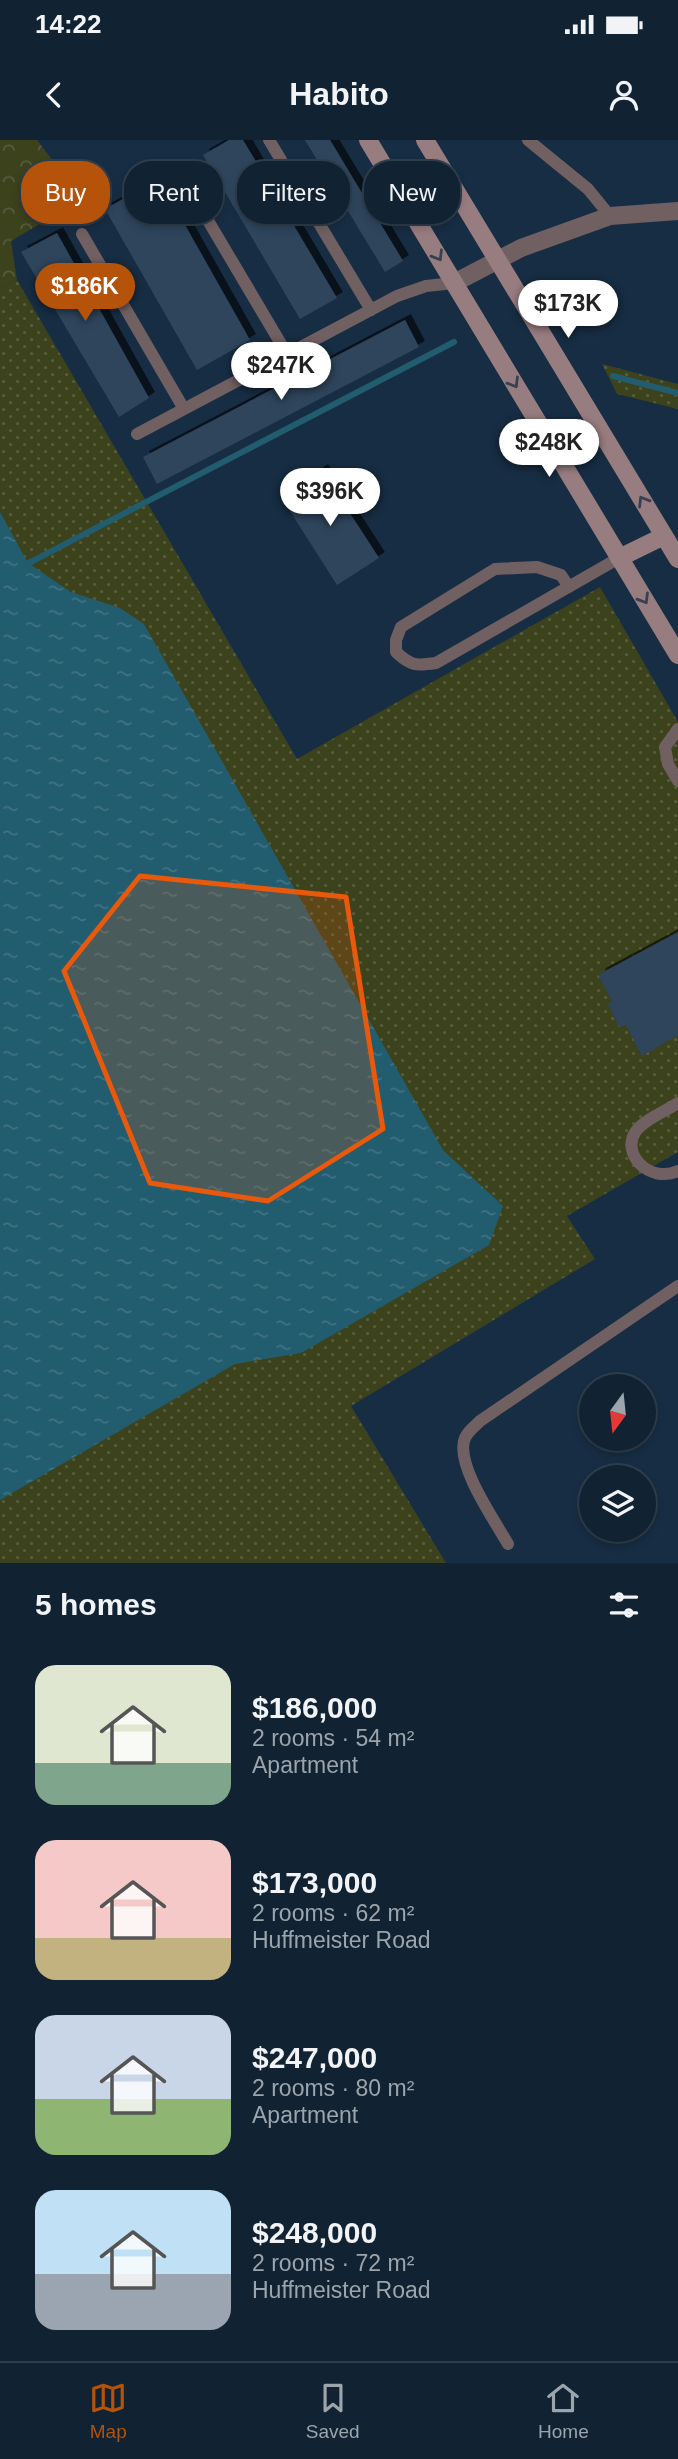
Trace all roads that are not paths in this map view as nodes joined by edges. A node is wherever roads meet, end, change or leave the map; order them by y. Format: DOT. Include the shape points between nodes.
graph roads {
  1 [pos="269,140"];
  2 [pos="368,140"];
  3 [pos="425,140"];
  4 [pos="528,140"];
  5 [pos="678,211"];
  6 [pos="610,216"];
  7 [pos="210,224"];
  8 [pos="82,234"];
  9 [pos="498,260"];
  10 [pos="454,283"];
  11 [pos="371,310"];
  12 [pos="287,354"];
  13 [pos="184,409"];
  14 [pos="137,434"];
  15 [pos="664,536"];
  16 [pos="619,558"];
  17 [pos="678,559"];
  18 [pos="569,587"];
  19 [pos="678,655"];
  20 [pos="678,729"];
  21 [pos="678,782"];
  22 [pos="678,1103"];
  23 [pos="678,1171"];
  24 [pos="678,1286"];
  25 [pos="508,1544"];
  1 -- 11 [label="lane"];
  2 -- 10 [label="main road, one-way"];
  3 -- 9 [label="main road"];
  4 -- 6 [label="lane" via="588,189"];
  5 -- 6 [label="street"];
  6 -- 9 [label="street"];
  7 -- 12 [label="lane"];
  8 -- 13 [label="lane"];
  9 -- 10 [label="street"];
  15 -- 9 [label="main road, one-way"];
  10 -- 11 [label="lane" via="426,286"];
  10 -- 16 [label="main road, one-way"];
  11 -- 12 [label="lane"];
  12 -- 13 [label="lane"];
  13 -- 14 [label="lane"];
  15 -- 16 [label="main road"];
  15 -- 17 [label="main road"];
  16 -- 18 [label="lane"];
  16 -- 19 [label="main road, one-way"];
  18 -- 18 [label="lane" via="436,663 416,666 396,652 401,627 495,569 537,567 561,575"];
  20 -- 21 [label="lane" via="665,747"];
  22 -- 23 [label="lane" via="637,1129 633,1140 635,1155 648,1172"];
  24 -- 25 [label="lane" via="470,1431 463,1445 469,1472"];
}
